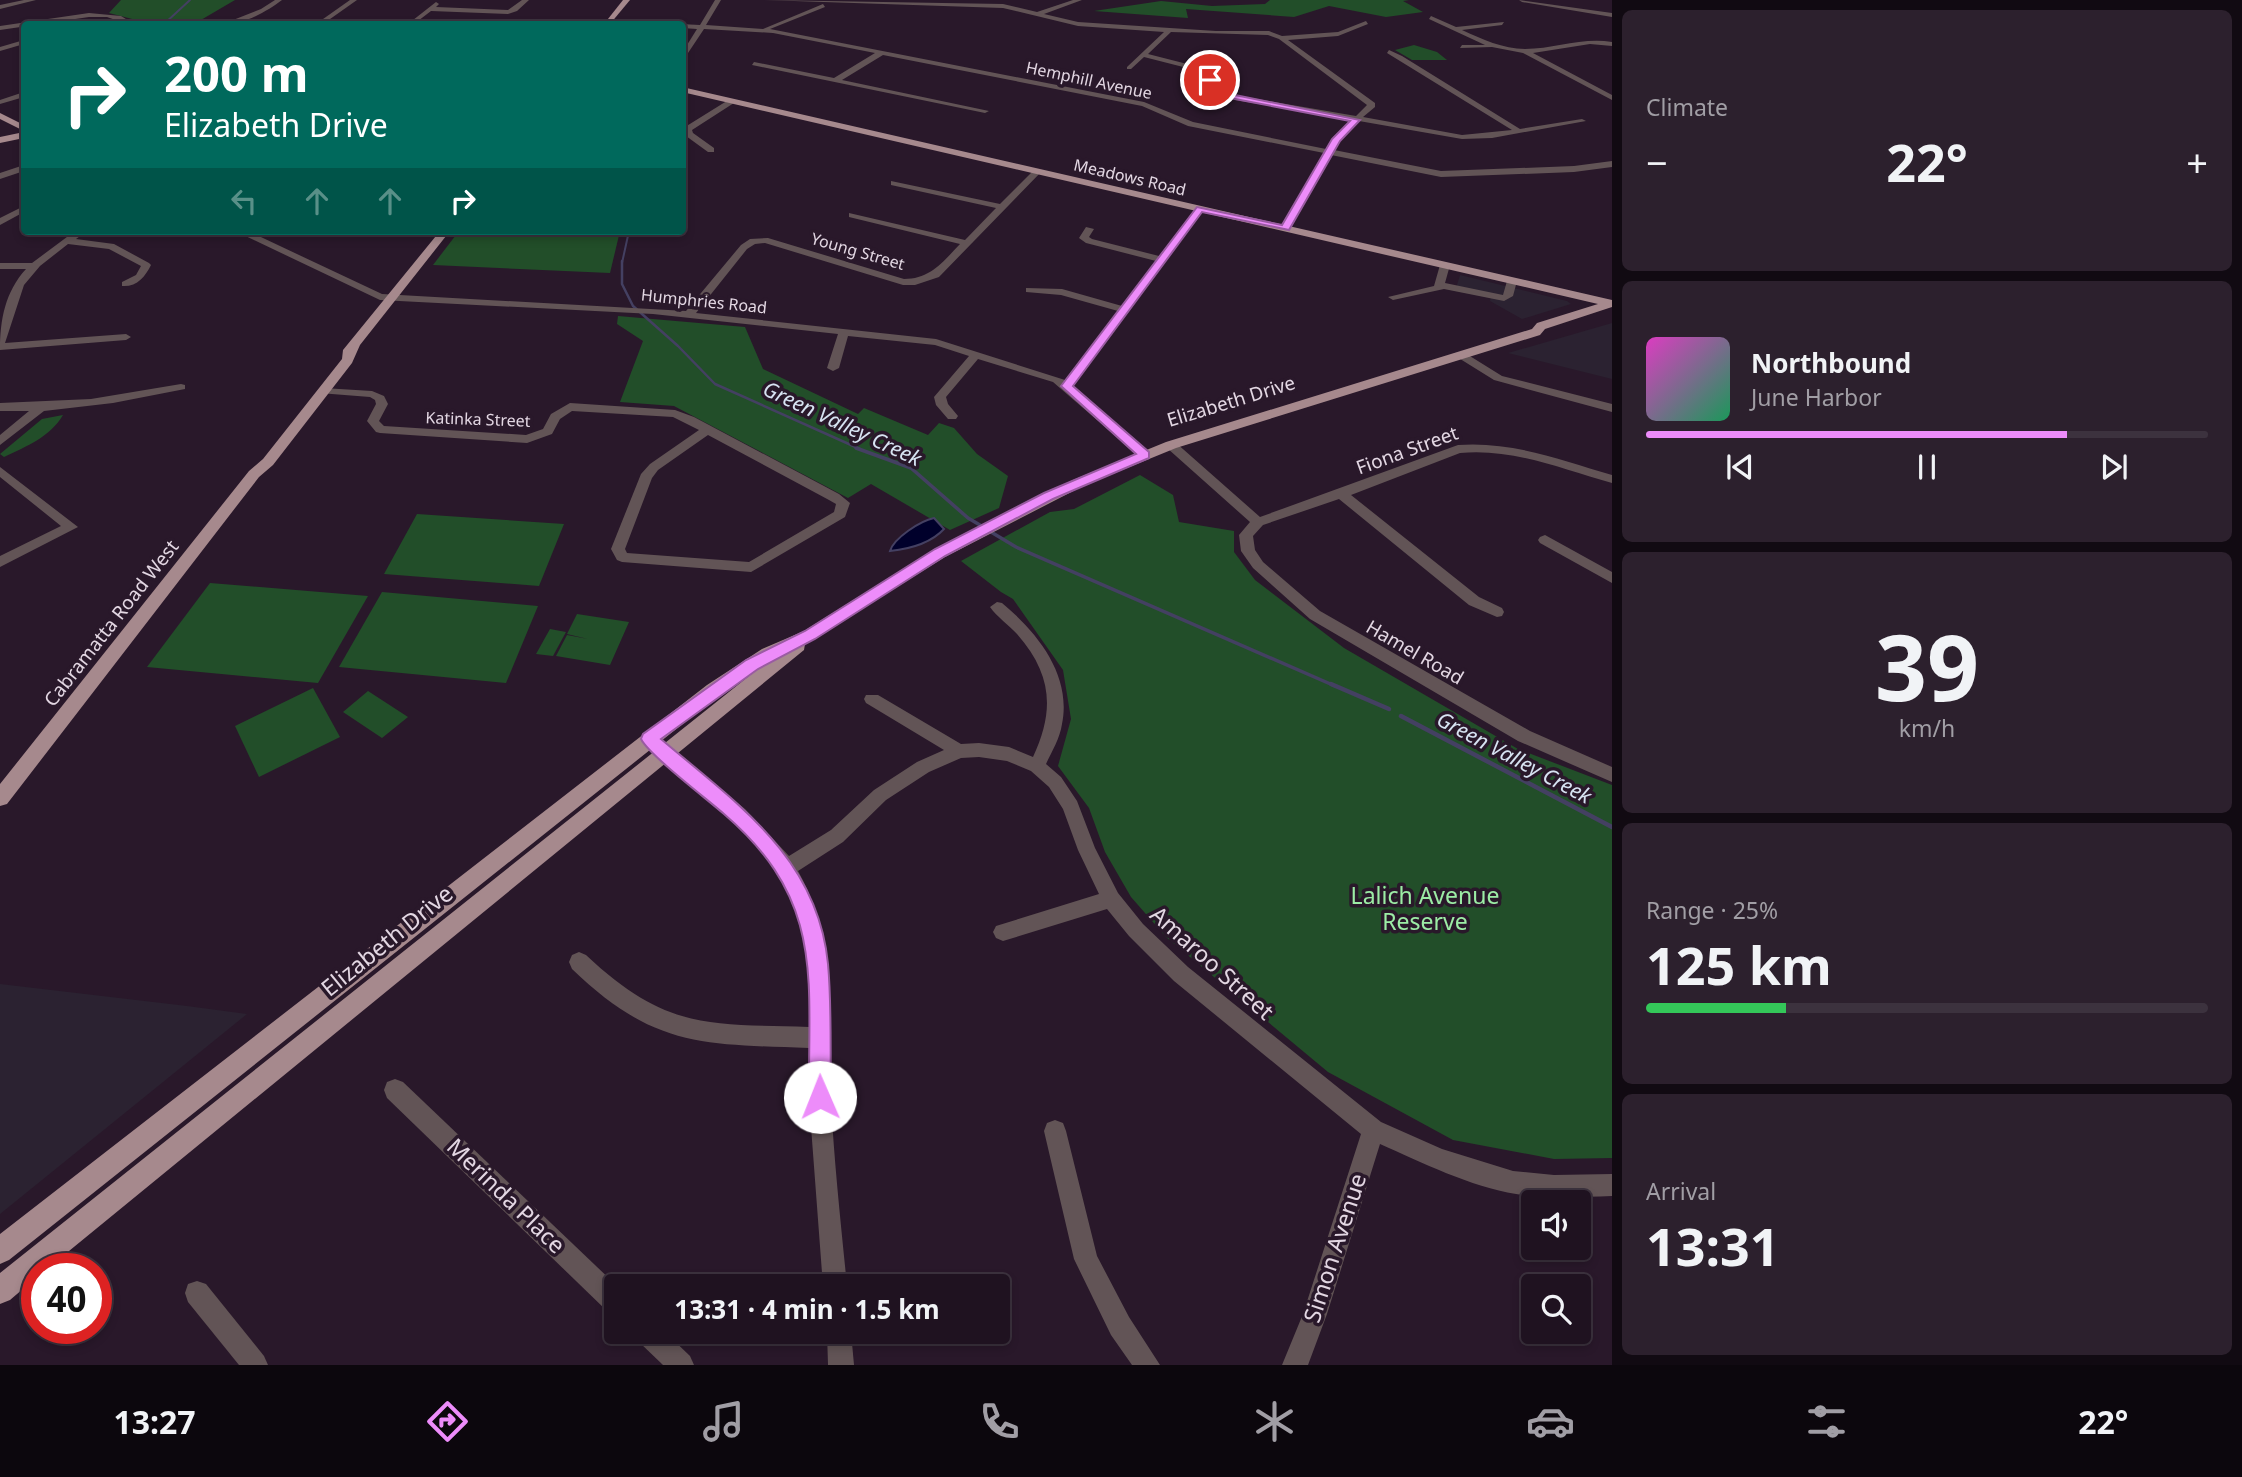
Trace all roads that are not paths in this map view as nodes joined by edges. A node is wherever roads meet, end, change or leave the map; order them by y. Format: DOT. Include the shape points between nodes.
graph roads {
  1 [pos="33,0"];
  2 [pos="279,0"];
  3 [pos="354,0"];
  4 [pos="441,0"];
  5 [pos="526,0"];
  6 [pos="627,0"];
  7 [pos="718,0"];
  8 [pos="767,0"];
  9 [pos="1079,0"];
  10 [pos="1522,0"];
  11 [pos="790,1"];
  12 [pos="830,3"];
  13 [pos="109,6"];
  14 [pos="0,7"];
  15 [pos="429,9"];
  16 [pos="1038,14"];
  17 [pos="101,15"];
  18 [pos="1612,15"];
  19 [pos="1431,18"];
  20 [pos="30,21"];
  21 [pos="128,21"];
  22 [pos="234,21"];
  23 [pos="322,21"];
  24 [pos="415,21"];
  25 [pos="610,21"];
  26 [pos="1249,22"];
  27 [pos="21,23"];
  28 [pos="1366,23"];
  29 [pos="1502,23"];
  30 [pos="686,26"];
  31 [pos="0,27"];
  32 [pos="702,27"];
  33 [pos="763,29"];
  34 [pos="1170,29"];
  35 [pos="1456,29"];
  36 [pos="1251,32"];
  37 [pos="1281,38"];
  38 [pos="21,43"];
  39 [pos="1612,44"];
  40 [pos="1462,47"];
  41 [pos="1498,47"];
  42 [pos="0,49"];
  43 [pos="1525,51"];
  44 [pos="882,52"];
  45 [pos="1389,52"];
  46 [pos="686,53"];
  47 [pos="1143,55"];
  48 [pos="754,64"];
  49 [pos="1129,68"];
  50 [pos="835,81"];
  51 [pos="686,90"];
  52 [pos="21,96"];
  53 [pos="1612,98"];
  54 [pos="733,101"];
  55 [pos="0,102"];
  56 [pos="985,111"];
  57 [pos="0,116"];
  58 [pos="1356,120"];
  59 [pos="1582,121"];
  60 [pos="21,131"];
  61 [pos="1517,131"];
  62 [pos="21,133"];
  63 [pos="0,140"];
  64 [pos="711,150"];
  65 [pos="1329,152"];
  66 [pos="1612,164"];
  67 [pos="21,169"];
  68 [pos="1038,172"];
  69 [pos="0,176"];
  70 [pos="894,183"];
  71 [pos="1002,207"];
  72 [pos="1200,209"];
  73 [pos="21,211"];
  74 [pos="852,215"];
  75 [pos="0,222"];
  76 [pos="1285,228"];
  77 [pos="1089,229"];
  78 [pos="76,235"];
  79 [pos="248,235"];
  80 [pos="442,235"];
  81 [pos="68,240"];
  82 [pos="966,243"];
  83 [pos="1162,260"];
  84 [pos="1445,265"];
  85 [pos="0,266"];
  86 [pos="36,266"];
  87 [pos="345,281"];
  88 [pos="1512,281"];
  89 [pos="126,284"];
  90 [pos="1440,285"];
  91 [pos="330,289"];
  92 [pos="1030,290"];
  93 [pos="393,297"];
  94 [pos="1393,297"];
  95 [pos="1612,303"];
  96 [pos="1126,310"];
  97 [pos="1612,313"];
  98 [pos="689,315"];
  99 [pos="844,331"];
  100 [pos="1536,332"];
  101 [pos="126,337"];
  102 [pos="0,345"];
  103 [pos="354,346"];
  104 [pos="976,354"];
  105 [pos="1461,355"];
  106 [pos="833,368"];
  107 [pos="1067,386"];
  108 [pos="181,387"];
  109 [pos="323,391"];
  110 [pos="0,407"];
  111 [pos="40,408"];
  112 [pos="1612,408"];
  113 [pos="952,416"];
  114 [pos="708,430"];
  115 [pos="0,441"];
  116 [pos="1171,445"];
  117 [pos="1145,455"];
  118 [pos="0,471"];
  119 [pos="254,474"];
  120 [pos="1612,479"];
  121 [pos="1341,494"];
  122 [pos="1258,522"];
  123 [pos="1545,540"];
  124 [pos="0,562"];
  125 [pos="1612,578"];
  126 [pos="997,607"];
  127 [pos="1497,612"];
  128 [pos="872,699"];
  129 [pos="657,746"];
  130 [pos="959,751"];
  131 [pos="1037,766"];
  132 [pos="1612,775"];
  133 [pos="0,798"];
  134 [pos="786,868"];
  135 [pos="1111,899"];
  136 [pos="1003,932"];
  137 [pos="579,962"];
  138 [pos="819,1038"];
  139 [pos="396,1090"];
  140 [pos="1373,1130"];
  141 [pos="1055,1131"];
  142 [pos="1612,1185"];
  143 [pos="0,1251"];
  144 [pos="834,1274"];
  145 [pos="0,1290"];
  146 [pos="604,1290"];
  147 [pos="197,1293"];
  148 [pos="659,1344"];
  149 [pos="840,1344"];
  150 [pos="255,1365"];
  151 [pos="681,1365"];
  152 [pos="841,1365"];
  153 [pos="1147,1365"];
  154 [pos="1295,1365"];
  1 -- 14 [label="street"];
  2 -- 22 [label="street"];
  3 -- 23 [label="street"];
  4 -- 15 [label="street"];
  5 -- 15 [label="street" via="508,12"];
  6 -- 25 [label="main road"];
  7 -- 32 [label="street"];
  8 -- 11 [label="street"];
  9 -- 16 [label="street"];
  10 -- 18 [label="street"];
  11 -- 12 [label="street"];
  12 -- 16 [label="street" via="995,6"];
  12 -- 33 [label="street"];
  13 -- 17 [label="street"];
  15 -- 24 [label="street"];
  16 -- 34 [label="street" via="1070,23"];
  17 -- 20 [label="street"];
  17 -- 21 [label="street"];
  19 -- 35 [label="street"];
  26 -- 36 [label="street"];
  27 -- 31 [label="street"];
  28 -- 37 [label="street" via="1358,29"];
  29 -- 35 [label="street"];
  30 -- 32 [label="street, Hemphill Avenue"];
  32 -- 33 [label="street, Hemphill Avenue"];
  32 -- 46 [label="street"];
  33 -- 44 [label="street, Hemphill Avenue"];
  34 -- 36 [label="street"];
  34 -- 47 [label="street"];
  35 -- 41 [label="street"];
  36 -- 37 [label="street"];
  37 -- 58 [label="street" via="1370,103 1371,108"];
  38 -- 42 [label="street"];
  39 -- 43 [label="street" via="1581,41"];
  40 -- 41 [label="street"];
  41 -- 43 [label="street"];
  43 -- 53 [label="street"];
  44 -- 50 [label="street"];
  44 -- 65 [label="street, Hemphill Avenue" via="1144,104 1191,124"];
  45 -- 61 [label="street"];
  47 -- 49 [label="street"];
  47 -- 58 [label="street" via="1193,67 1233,97"];
  48 -- 50 [label="street"];
  50 -- 56 [label="street"];
  51 -- 54 [label="main road, Meadows Road"];
  52 -- 55 [label="street"];
  54 -- 64 [label="street" via="688,129"];
  54 -- 68 [label="main road, Meadows Road"];
  57 -- 60 [label="main road"];
  58 -- 61 [label="street" via="1462,137"];
  58 -- 65 [label="street"];
  59 -- 61 [label="street"];
  62 -- 63 [label="main road"];
  65 -- 66 [label="street, Hemphill Avenue" via="1448,175"];
  65 -- 76 [label="street"];
  67 -- 69 [label="street"];
  68 -- 71 [label="street, Young Street"];
  68 -- 72 [label="main road, Meadows Road"];
  70 -- 71 [label="street"];
  71 -- 82 [label="street, Young Street"];
  72 -- 76 [label="main road, Meadows Road"];
  72 -- 83 [label="street"];
  73 -- 75 [label="street"];
  74 -- 82 [label="street"];
  76 -- 84 [label="main road, Meadows Road"];
  77 -- 83 [label="street" via="1084,236 1089,242"];
  78 -- 81 [label="street"];
  79 -- 87 [label="street, Humphries Road"];
  80 -- 93 [label="main road, Cabramatta Road West"];
  81 -- 86 [label="street"];
  81 -- 89 [label="street" via="111,246 146,265 140,277"];
  82 -- 98 [label="street, Young Street" via="935,275 903,282 765,240 753,241"];
  83 -- 96 [label="street"];
  84 -- 88 [label="main road, Meadows Road"];
  84 -- 90 [label="street"];
  85 -- 86 [label="street"];
  86 -- 102 [label="street" via="14,296"];
  87 -- 91 [label="street"];
  87 -- 93 [label="street, Humphries Road" via="377,296"];
  88 -- 90 [label="street" via="1504,298"];
  88 -- 95 [label="main road, Meadows Road"];
  90 -- 94 [label="street"];
  92 -- 96 [label="street" via="1062,292"];
  93 -- 98 [label="street, Humphries Road"];
  93 -- 103 [label="main road, Cabramatta Road West"];
  95 -- 100 [label="main road, Elizabeth Drive" via="1541,326"];
  96 -- 107 [label="street"];
  97 -- 100 [label="main road, Elizabeth Drive"];
  98 -- 99 [label="street, Humphries Road"];
  99 -- 104 [label="street, Humphries Road" via="923,340"];
  99 -- 106 [label="street"];
  100 -- 105 [label="main road, Elizabeth Drive"];
  101 -- 102 [label="street"];
  103 -- 109 [label="main road, Cabramatta Road West"];
  103 -- 119 [label="main road, Cabramatta Road West" via="259,461"];
  104 -- 107 [label="street, Humphries Road"];
  104 -- 113 [label="street" via="940,397"];
  105 -- 112 [label="street" via="1508,382"];
  105 -- 116 [label="main road, Elizabeth Drive"];
  107 -- 117 [label="street, Humphries Road"];
  108 -- 111 [label="street"];
  109 -- 114 [label="street, Katinka Street" via="380,398 382,404 373,421 375,427 388,430 527,439 548,431 561,410 581,406 675,414"];
  109 -- 119 [label="main road, Cabramatta Road West"];
  110 -- 111 [label="street"];
  111 -- 115 [label="street"];
  114 -- 114 [label="street, Katinka Street" via="646,477 618,549 622,557 751,567 835,519 843,509 834,496"];
  116 -- 117 [label="main road, Elizabeth Drive"];
  116 -- 122 [label="street"];
  117 -- 129 [label="main road, Elizabeth Drive" via="972,535 810,635 774,668"];
  118 -- 124 [label="street" via="71,527"];
  119 -- 133 [label="main road, Cabramatta Road West"];
  120 -- 121 [label="street, Fiona Street" via="1500,448 1477,446"];
  121 -- 122 [label="street, Fiona Street"];
  121 -- 127 [label="street" via="1474,601"];
  122 -- 132 [label="street, Hamel Road" via="1246,535 1248,551 1315,615 1524,736"];
  123 -- 125 [label="street"];
  126 -- 131 [label="street" via="1015,620 1049,671 1055,723"];
  128 -- 130 [label="street"];
  129 -- 134 [label="street" via="748,824"];
  129 -- 143 [label="main road, Elizabeth Drive"];
  129 -- 145 [label="main road, Elizabeth Drive"];
  130 -- 131 [label="street, Amaroo Street" via="1009,754"];
  130 -- 134 [label="street, Amaroo Street" via="891,788 837,836"];
  131 -- 135 [label="street, Amaroo Street" via="1071,806"];
  134 -- 138 [label="street" via="814,937"];
  135 -- 136 [label="street"];
  135 -- 140 [label="street, Amaroo Street" via="1181,974"];
  137 -- 138 [label="street" via="605,988 687,1030"];
  138 -- 144 [label="street"];
  139 -- 146 [label="street, Merinda Place"];
  140 -- 142 [label="street, Amaroo Street" via="1441,1160 1513,1182"];
  140 -- 154 [label="street, Simon Avenue"];
  141 -- 153 [label="street" via="1086,1259 1120,1326"];
  147 -- 150 [label="street"];
  148 -- 151 [label="street"];
  149 -- 152 [label="street"];
}
